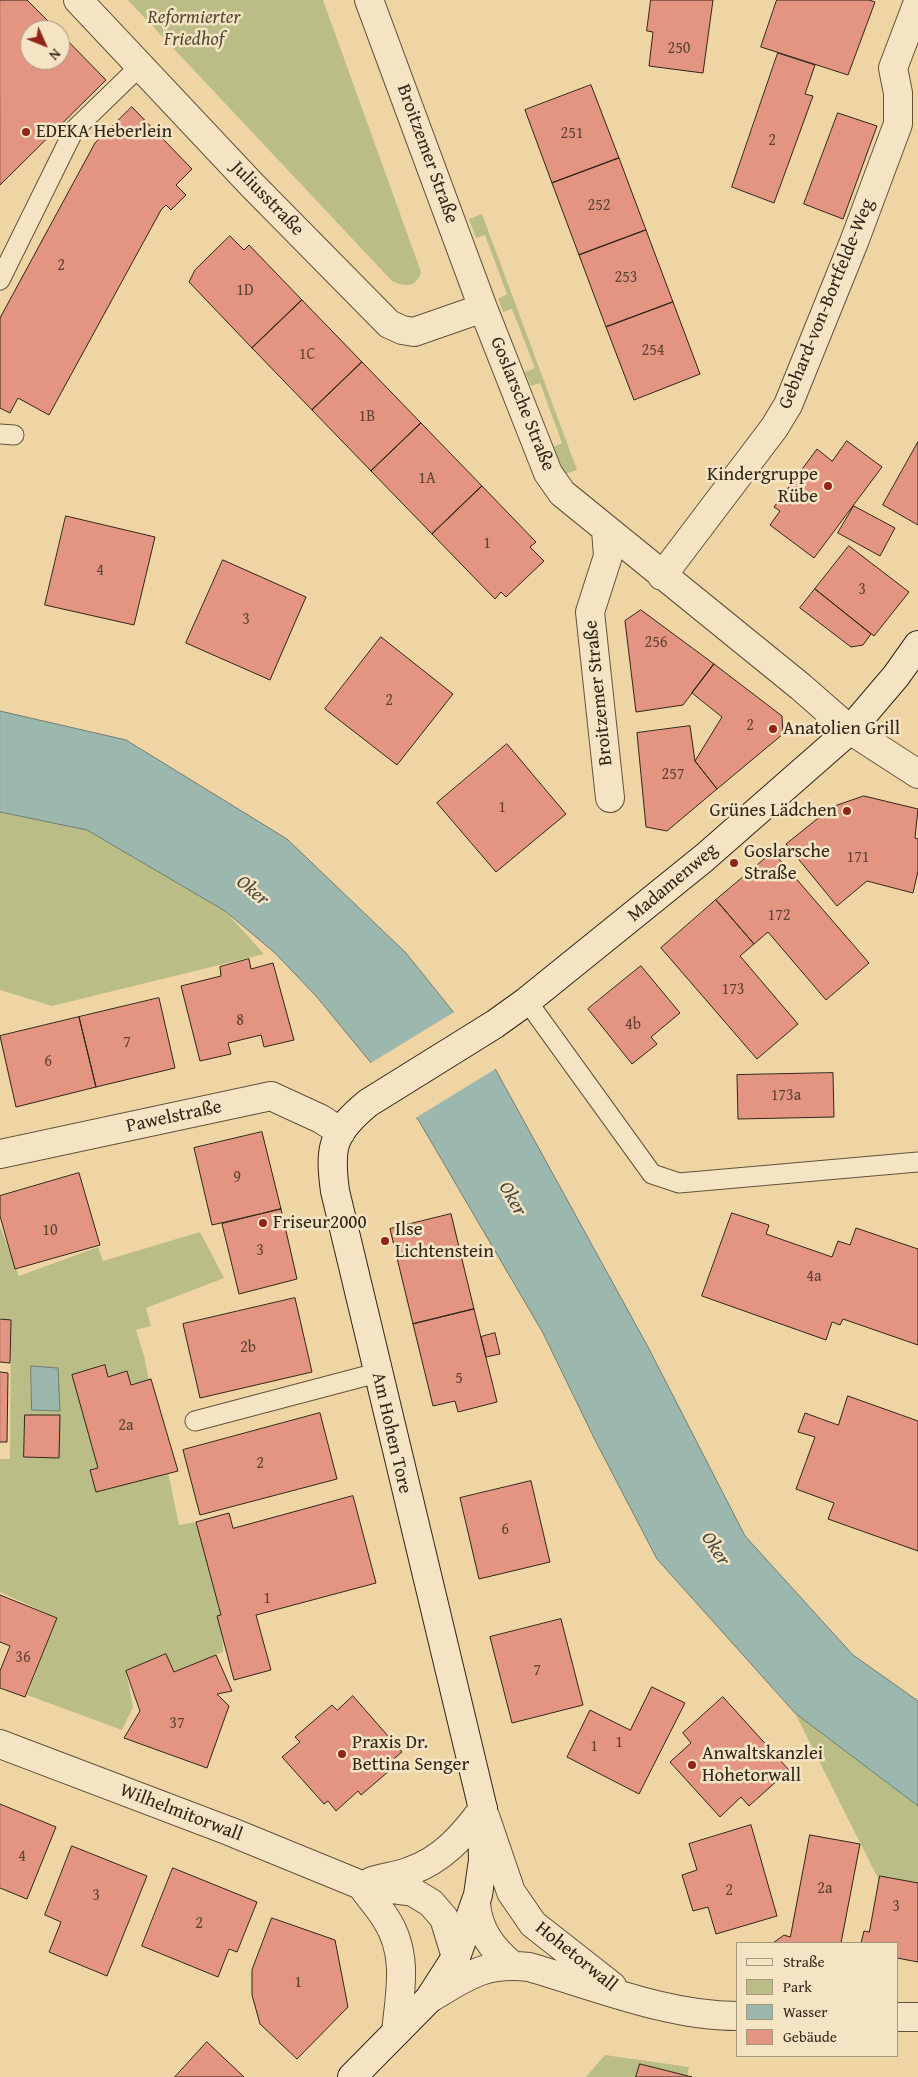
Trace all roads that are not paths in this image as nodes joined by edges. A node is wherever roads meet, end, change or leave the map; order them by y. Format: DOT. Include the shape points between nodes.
graph roads {
  1 [pos="78,0"];
  2 [pos="369,0"];
  3 [pos="918,2"];
  4 [pos="140,66"];
  5 [pos="0,280"];
  6 [pos="484,308"];
  7 [pos="606,530"];
  8 [pos="662,576"];
  9 [pos="918,645"];
  10 [pos="850,730"];
  11 [pos="918,774"];
  12 [pos="610,798"];
  13 [pos="617,929"];
  14 [pos="527,1001"];
  15 [pos="341,1132"];
  16 [pos="0,1154"];
  17 [pos="918,1162"];
  18 [pos="378,1373"];
  19 [pos="196,1420"];
  20 [pos="0,1744"];
  21 [pos="482,1817"];
  22 [pos="361,1885"];
  23 [pos="476,1903"];
  24 [pos="456,1957"];
  25 [pos="513,1966"];
  26 [pos="623,1994"];
  27 [pos="429,1999"];
  28 [pos="736,2016"];
  29 [pos="898,2017"];
  30 [pos="918,2017"];
  31 [pos="396,2032"];
  32 [pos="352,2077"];
  1 -- 4 [label="street, Juliusstraße"];
  2 -- 6 [label="street, Broitzemer Straße"];
  3 -- 8 [label="street, Gebhard-von-Bortfelde-Weg" via="893,68 898,92 898,124 788,405"];
  4 -- 5 [label="lane" via="74,130"];
  4 -- 6 [label="street, Juliusstraße" via="389,324 414,332"];
  6 -- 7 [label="street, Goslarsche Straße" via="548,473 562,493"];
  7 -- 8 [label="street, Goslarsche Straße"];
  7 -- 12 [label="street, Broitzemer Straße" via="608,556 590,612"];
  8 -- 10 [label="street, Goslarsche Straße"];
  9 -- 10 [label="street, Madamenweg"];
  10 -- 11 [label="street, Goslarsche Straße"];
  10 -- 13 [label="street, Madamenweg" via="704,858"];
  13 -- 14 [label="street, Am Hohen Tore"];
  14 -- 15 [label="street, Am Hohen Tore" via="368,1103"];
  14 -- 17 [label="lane" via="652,1174 678,1182"];
  15 -- 16 [label="street, Pawelstraße" via="271,1096"];
  15 -- 18 [label="street, Am Hohen Tore" via="332,1146 334,1191"];
  18 -- 19 [label="lane"];
  18 -- 21 [label="street, Am Hohen Tore"];
  20 -- 22 [label="street, Wilhelmitorwall"];
  21 -- 22 [label="street" via="446,1851 410,1871"];
  21 -- 23 [label="street, Am Hohen Tore" via="483,1860"];
  21 -- 26 [label="street, Hohetorwall" via="511,1892 533,1924"];
  22 -- 24 [label="street, Wilhelmitorwall" via="413,1892 431,1903 444,1918"];
  22 -- 31 [label="street" via="386,1918 402,1958"];
  23 -- 24 [label="street, Am Hohen Tore"];
  23 -- 25 [label="street" via="481,1929 500,1955"];
  24 -- 27 [label="street, Am Hohen Tore"];
  25 -- 26 [label="street, Hohetorwall"];
  25 -- 27 [label="street, Hohetorwall" via="496,1966 473,1972"];
  26 -- 28 [label="street, Hohetorwall" via="714,2016"];
  27 -- 31 [label="street"];
  29 -- 30 [label="street"];
  31 -- 32 [label="street"];
}
